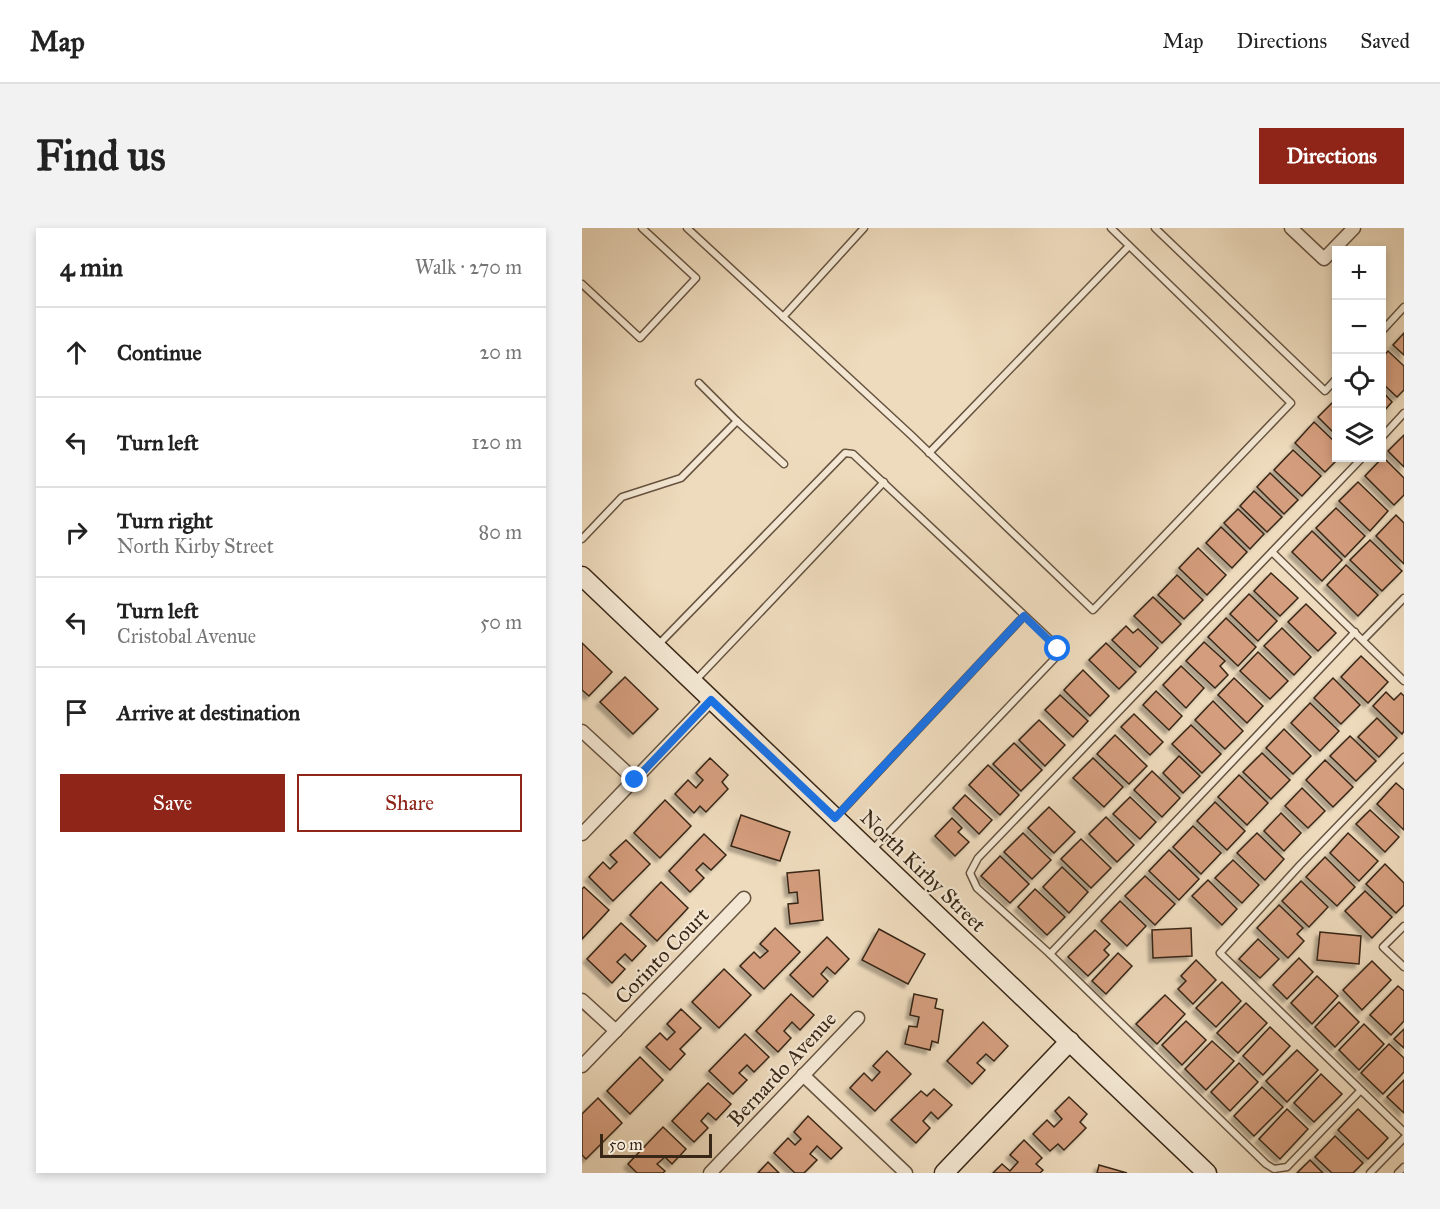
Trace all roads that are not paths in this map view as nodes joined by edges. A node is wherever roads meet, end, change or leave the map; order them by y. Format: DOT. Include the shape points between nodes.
graph roads {
  1 [pos="642,228"];
  2 [pos="687,228"];
  3 [pos="864,228"];
  4 [pos="1111,228"];
  5 [pos="1155,228"];
  6 [pos="1291,228"];
  7 [pos="1354,228"];
  8 [pos="1129,246"];
  9 [pos="582,284"];
  10 [pos="1404,307"];
  11 [pos="783,317"];
  12 [pos="1386,327"];
  13 [pos="699,383"];
  14 [pos="1332,383"];
  15 [pos="1404,413"];
  16 [pos="737,421"];
  17 [pos="1386,432"];
  18 [pos="929,453"];
  19 [pos="1358,462"];
  20 [pos="784,464"];
  21 [pos="884,482"];
  22 [pos="582,539"];
  23 [pos="1272,552"];
  24 [pos="582,576"];
  25 [pos="1404,598"];
  26 [pos="1024,616"];
  27 [pos="1355,632"];
  28 [pos="1364,640"];
  29 [pos="656,647"];
  30 [pos="1404,681"];
  31 [pos="694,683"];
  32 [pos="711,700"];
  33 [pos="582,731"];
  34 [pos="1404,757"];
  35 [pos="635,780"];
  36 [pos="835,818"];
  37 [pos="582,834"];
  38 [pos="870,852"];
  39 [pos="744,898"];
  40 [pos="1404,926"];
  41 [pos="1050,954"];
  42 [pos="1404,967"];
  43 [pos="582,1000"];
  44 [pos="858,1017"];
  45 [pos="616,1031"];
  46 [pos="1070,1041"];
  47 [pos="582,1066"];
  48 [pos="803,1075"];
  49 [pos="1360,1091"];
  50 [pos="1404,1132"];
  51 [pos="1404,1138"];
  52 [pos="1404,1167"];
  53 [pos="710,1173"];
  54 [pos="906,1173"];
  55 [pos="944,1173"];
  56 [pos="1207,1173"];
  57 [pos="1370,1173"];
  58 [pos="1398,1173"];
  1 -- 9 [label="lane" via="696,278 640,338"];
  2 -- 11 [label="lane"];
  3 -- 11 [label="lane"];
  4 -- 8 [label="lane"];
  5 -- 14 [label="lane" via="1325,391"];
  6 -- 7 [label="street" via="1324,259"];
  8 -- 18 [label="lane"];
  8 -- 18 [label="lane" via="1291,403 1093,610"];
  10 -- 12 [label="lane"];
  11 -- 18 [label="lane"];
  13 -- 16 [label="lane"];
  15 -- 17 [label="lane"];
  16 -- 20 [label="lane"];
  16 -- 22 [label="lane" via="681,478 622,497"];
  19 -- 23 [label="lane"];
  21 -- 26 [label="lane"];
  21 -- 29 [label="lane" via="853,454 841,455"];
  21 -- 31 [label="lane"];
  23 -- 27 [label="lane"];
  23 -- 41 [label="lane" via="973,865 970,873 977,888"];
  24 -- 29 [label="street, North Kirby Street"];
  25 -- 28 [label="lane"];
  26 -- 36 [label="lane"];
  26 -- 38 [label="lane" via="1056,645 1057,656"];
  27 -- 28 [label="lane"];
  27 -- 41 [label="lane"];
  28 -- 30 [label="lane"];
  29 -- 31 [label="street, North Kirby Street"];
  31 -- 32 [label="street, North Kirby Street"];
  32 -- 35 [label="street"];
  32 -- 36 [label="street, North Kirby Street"];
  33 -- 35 [label="street"];
  34 -- 49 [label="lane" via="1220,953"];
  35 -- 37 [label="street"];
  36 -- 38 [label="street, North Kirby Street"];
  38 -- 46 [label="street, North Kirby Street"];
  39 -- 45 [label="street, Corinto Court"];
  40 -- 42 [label="lane" via="1383,947"];
  41 -- 49 [label="lane" via="1274,1169 1287,1167"];
  43 -- 45 [label="street"];
  44 -- 48 [label="street, Bernardo Avenue"];
  45 -- 47 [label="street, Corinto Court"];
  46 -- 55 [label="street"];
  46 -- 56 [label="street, North Kirby Street"];
  48 -- 53 [label="street, Bernardo Avenue"];
  48 -- 54 [label="street"];
  49 -- 50 [label="lane"];
  51 -- 57 [label="lane"];
  52 -- 58 [label="lane"];
}
